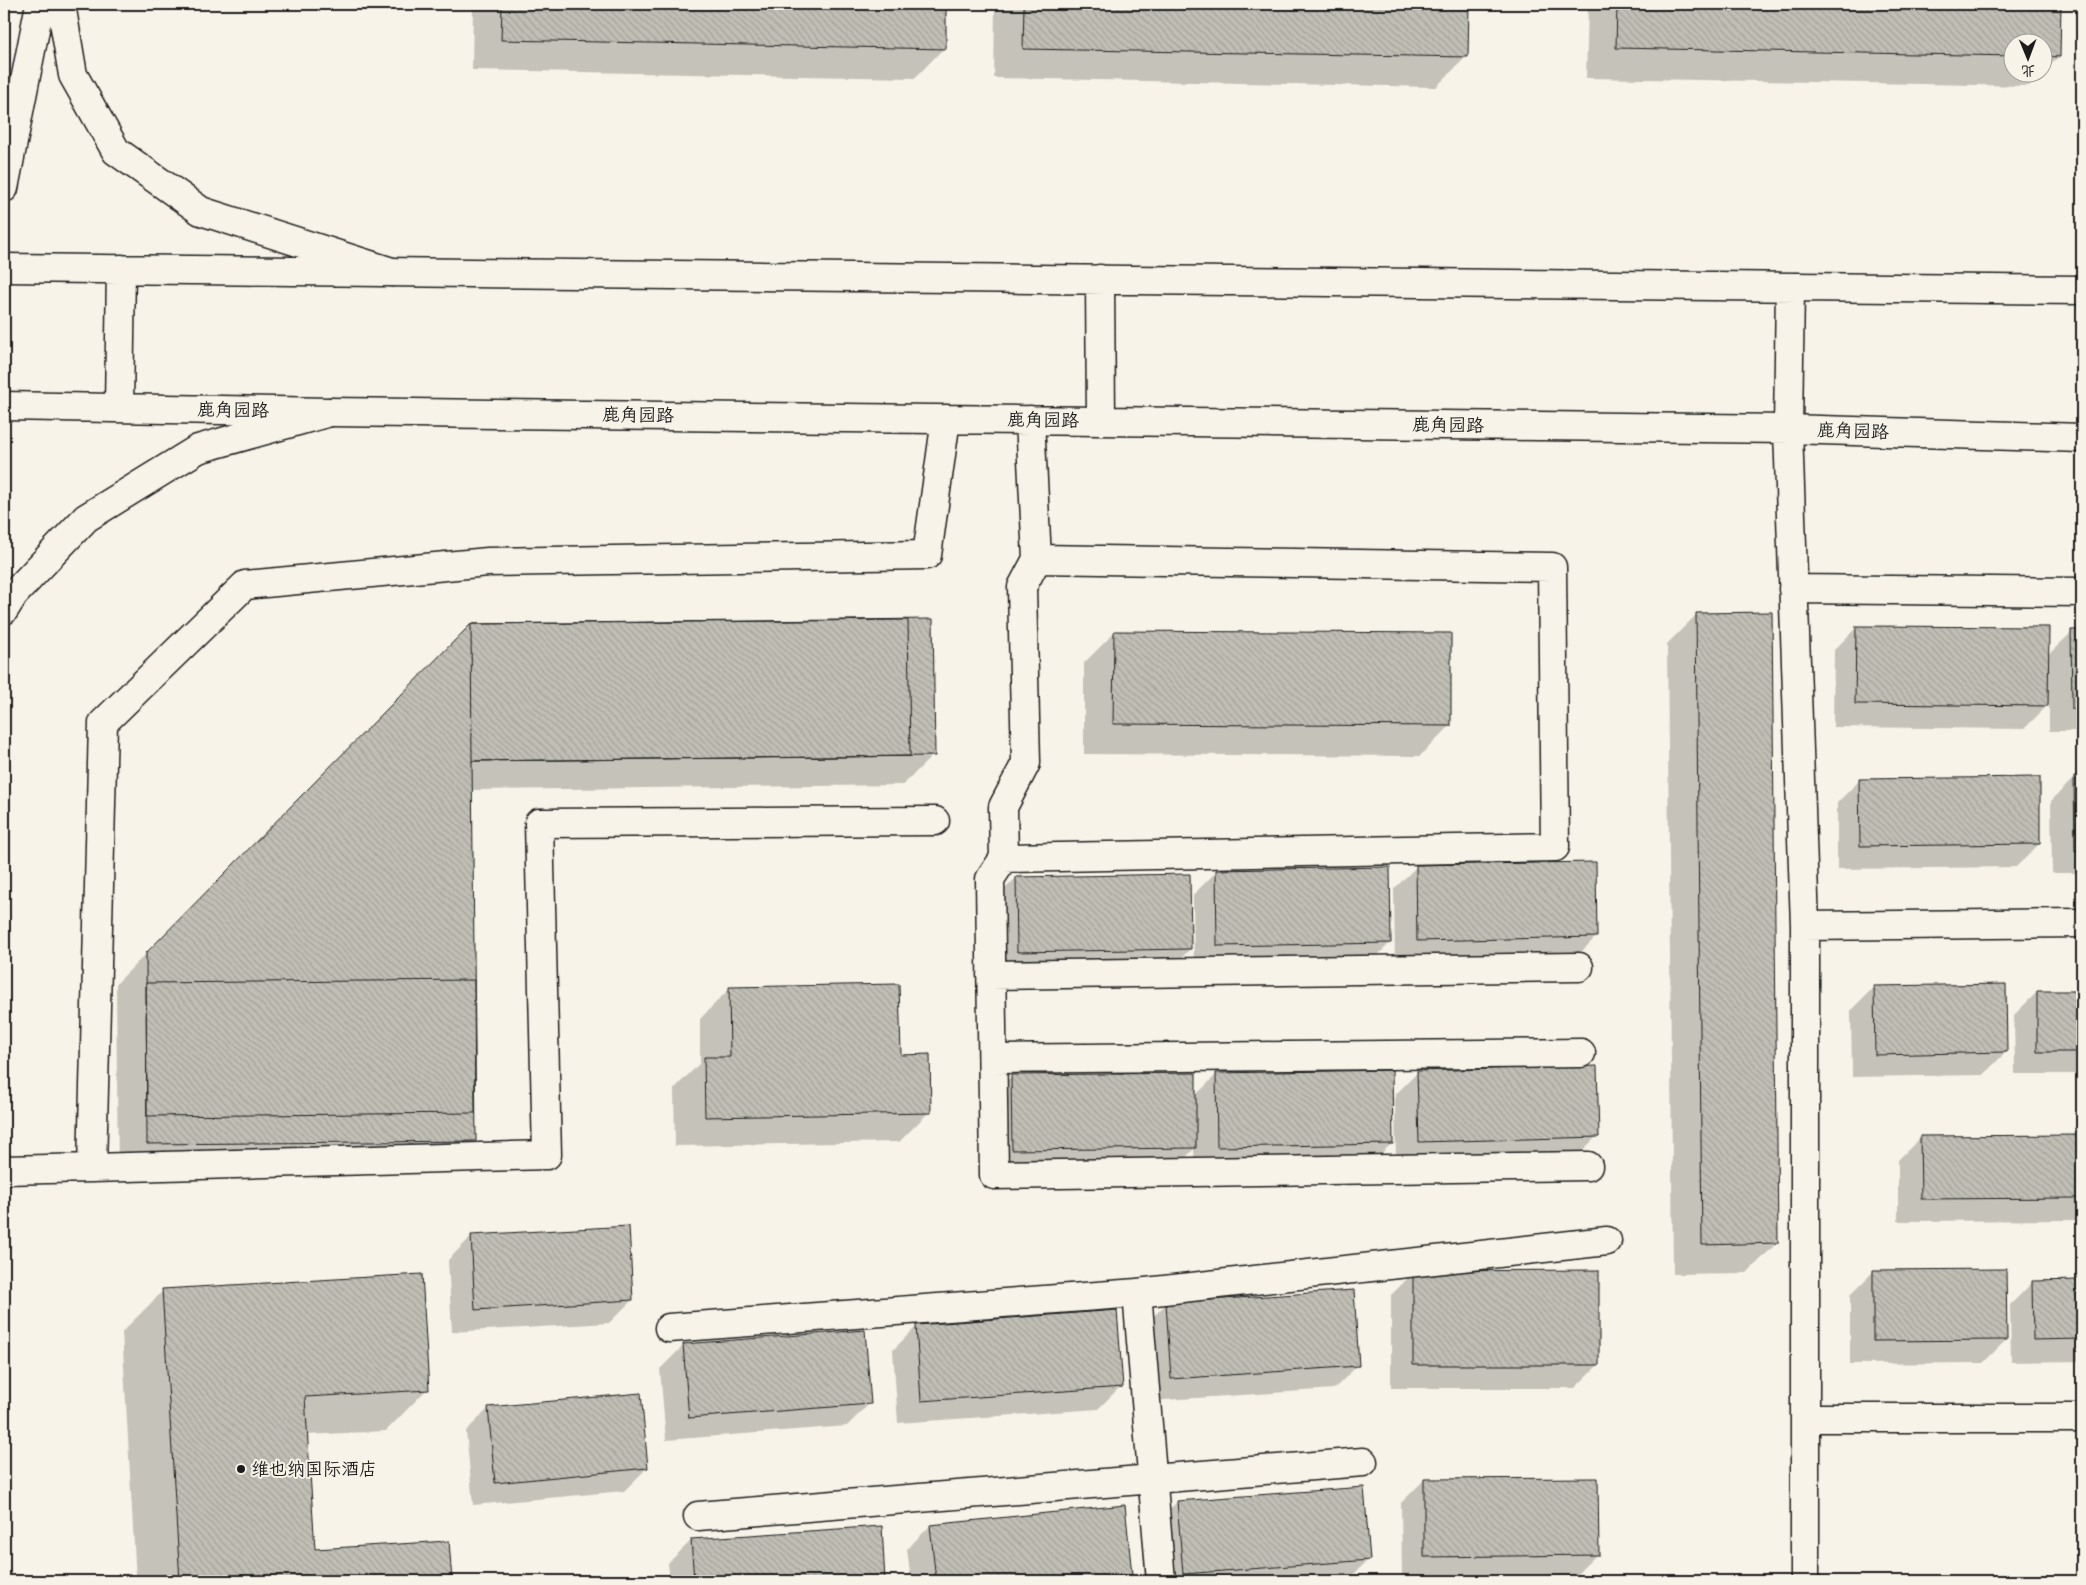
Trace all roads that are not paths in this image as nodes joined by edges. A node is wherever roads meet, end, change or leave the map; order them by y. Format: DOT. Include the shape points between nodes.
graph roads {
  1 [pos="40,4"];
  2 [pos="61,4"];
  3 [pos="4,188"];
  4 [pos="4,268"];
  5 [pos="121,269"];
  6 [pos="392,272"];
  7 [pos="1100,280"];
  8 [pos="1790,287"];
  9 [pos="2082,290"];
  10 [pos="4,406"];
  11 [pos="119,408"];
  12 [pos="330,412"];
  13 [pos="946,419"];
  14 [pos="1030,420"];
  15 [pos="1101,421"];
  16 [pos="1788,428"];
  17 [pos="2082,438"];
  18 [pos="1037,559"];
  19 [pos="1793,589"];
  20 [pos="2082,592"];
  21 [pos="4,610"];
  22 [pos="935,821"];
  23 [pos="1004,858"];
  24 [pos="2082,924"];
  25 [pos="1805,926"];
  26 [pos="1579,967"];
  27 [pos="991,975"];
  28 [pos="1581,1053"];
  29 [pos="993,1059"];
  30 [pos="1588,1166"];
  31 [pos="92,1168"];
  32 [pos="4,1170"];
  33 [pos="1607,1241"];
  34 [pos="1137,1293"];
  35 [pos="669,1328"];
  36 [pos="1805,1418"];
  37 [pos="2082,1418"];
  38 [pos="1363,1462"];
  39 [pos="1153,1478"];
  40 [pos="698,1516"];
  41 [pos="1161,1581"];
  42 [pos="1805,1581"];
  1 -- 3 [label="street"];
  2 -- 6 [label="street" via="73,75 116,151 201,211"];
  4 -- 5 [label="street"];
  5 -- 6 [label="street"];
  5 -- 11 [label="street"];
  6 -- 7 [label="street"];
  7 -- 8 [label="street"];
  7 -- 15 [label="street"];
  8 -- 9 [label="street"];
  8 -- 16 [label="street"];
  10 -- 11 [label="street, 鹿角园路"];
  11 -- 12 [label="street, 鹿角园路"];
  12 -- 13 [label="street, 鹿角园路"];
  12 -- 21 [label="street" via="198,450 86,518 14,594"];
  13 -- 14 [label="street, 鹿角园路"];
  13 -- 31 [label="street" via="928,556 488,562 245,585 103,723"];
  14 -- 15 [label="street, 鹿角园路"];
  14 -- 18 [label="street"];
  15 -- 16 [label="street, 鹿角园路"];
  16 -- 17 [label="street, 鹿角园路"];
  16 -- 19 [label="street"];
  18 -- 23 [label="street" via="1022,586 1026,762 1003,807"];
  18 -- 23 [label="street" via="1552,567 1556,847"];
  19 -- 20 [label="street"];
  19 -- 25 [label="street"];
  22 -- 31 [label="street" via="539,823 547,1155"];
  23 -- 27 [label="street" via="990,879"];
  24 -- 25 [label="street"];
  25 -- 36 [label="street"];
  26 -- 27 [label="street"];
  27 -- 29 [label="street"];
  28 -- 29 [label="street"];
  29 -- 30 [label="street" via="994,1174"];
  31 -- 32 [label="street"];
  33 -- 34 [label="street"];
  34 -- 35 [label="street"];
  34 -- 39 [label="street"];
  36 -- 37 [label="street"];
  36 -- 42 [label="street"];
  38 -- 39 [label="street"];
  39 -- 40 [label="street"];
  39 -- 41 [label="street"];
}
